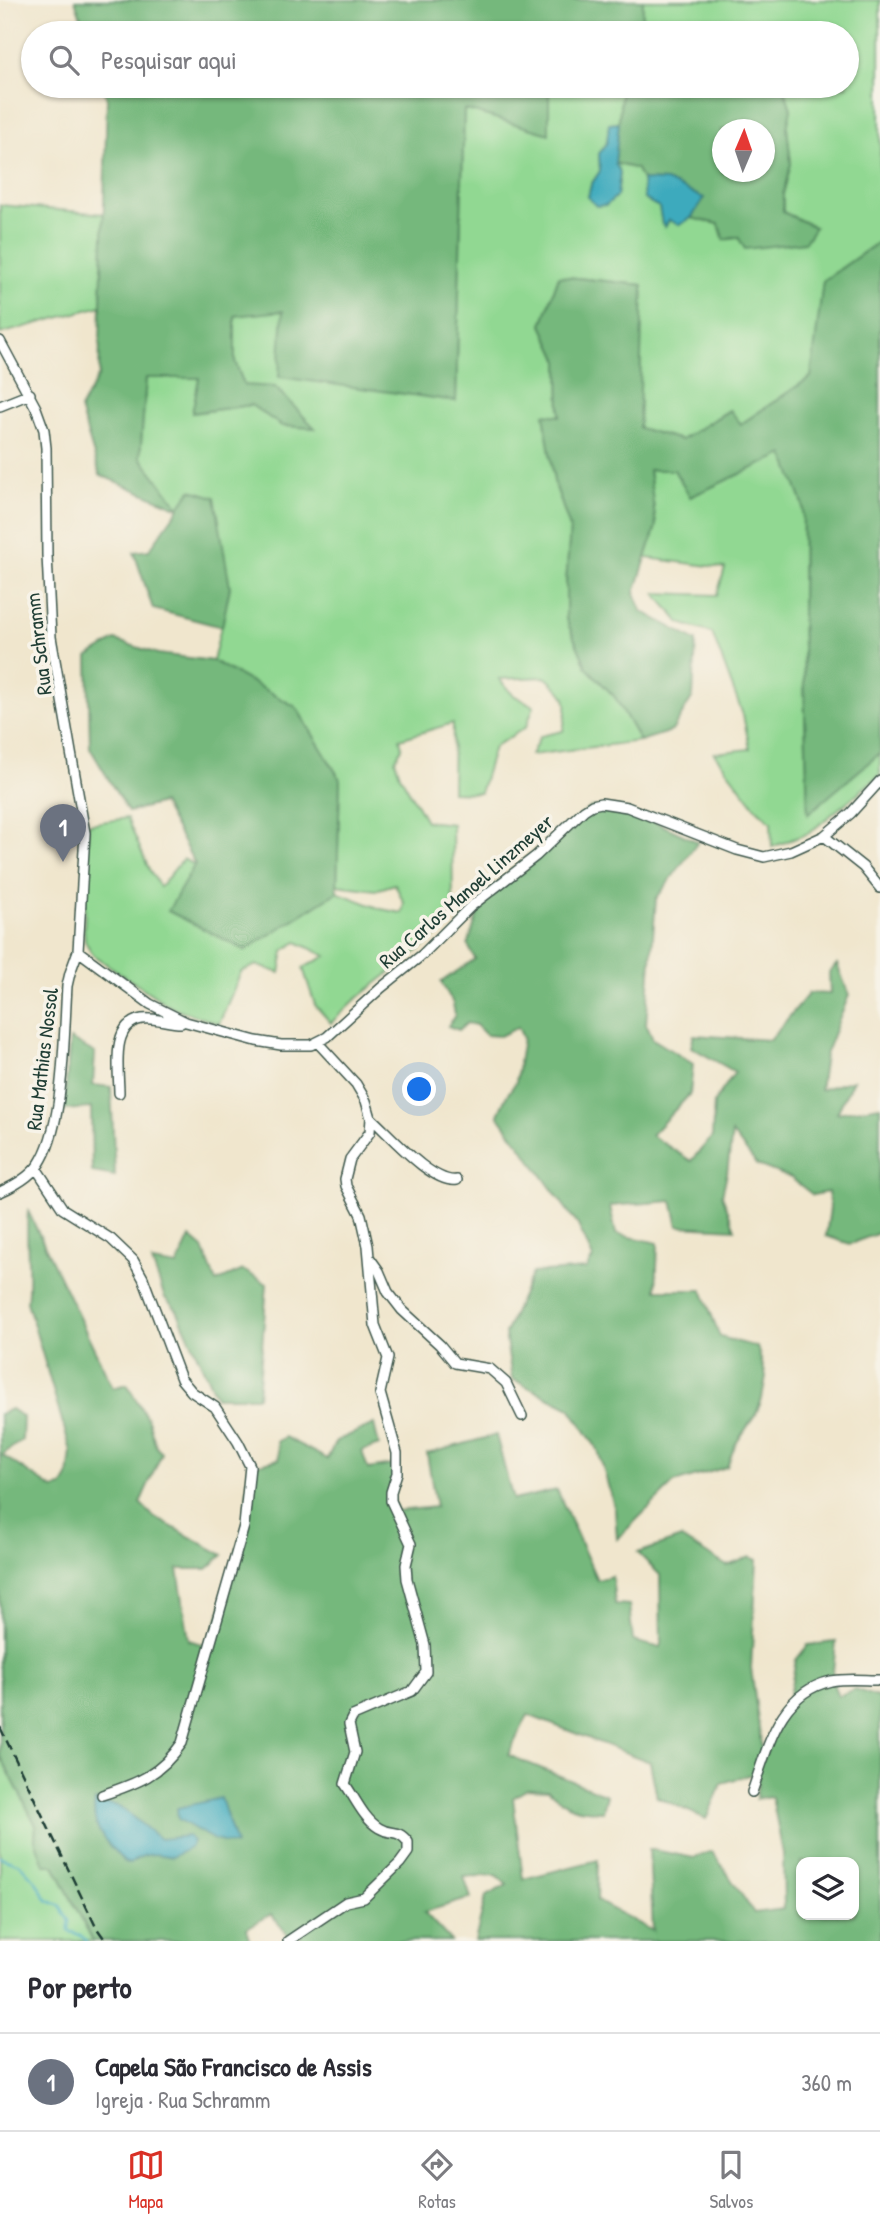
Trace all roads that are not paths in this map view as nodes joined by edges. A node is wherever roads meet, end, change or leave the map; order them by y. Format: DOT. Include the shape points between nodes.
graph roads {
  1 [pos="0,341"];
  2 [pos="30,394"];
  3 [pos="0,405"];
  4 [pos="880,781"];
  5 [pos="824,836"];
  6 [pos="880,888"];
  7 [pos="78,951"];
  8 [pos="186,1023"];
  9 [pos="318,1043"];
  10 [pos="119,1093"];
  11 [pos="371,1118"];
  12 [pos="36,1168"];
  13 [pos="457,1180"];
  14 [pos="0,1192"];
  15 [pos="368,1256"];
  16 [pos="522,1416"];
  17 [pos="880,1680"];
  18 [pos="752,1792"];
  19 [pos="102,1795"];
  20 [pos="288,1941"];
  1 -- 2 [label="street, Rua Schramm"];
  2 -- 3 [label="street"];
  2 -- 7 [label="street, Rua Schramm" via="44,430 51,637 83,816"];
  4 -- 5 [label="street, Rua Carlos Manoel Linzmeyer"];
  5 -- 6 [label="street" via="863,867"];
  5 -- 9 [label="street, Rua Carlos Manoel Linzmeyer" via="791,851 757,857 627,807 592,805"];
  7 -- 8 [label="street" via="150,1004"];
  7 -- 12 [label="street, Rua Mathias Nossol" via="68,986 53,1130"];
  8 -- 9 [label="street" via="256,1041 300,1046"];
  8 -- 10 [label="street" via="141,1019 124,1030 119,1042"];
  9 -- 11 [label="street" via="356,1084"];
  11 -- 13 [label="street" via="423,1166 446,1180"];
  11 -- 15 [label="street" via="370,1132 350,1159 345,1180 362,1215"];
  12 -- 14 [label="street"];
  12 -- 19 [label="street" via="62,1209 111,1239 133,1260 181,1379 215,1407 250,1466 244,1526 182,1743 159,1770"];
  15 -- 16 [label="street" via="402,1310 455,1363 490,1369 506,1383"];
  15 -- 20 [label="street" via="375,1325 388,1358 380,1392 397,1453 391,1501 411,1544 407,1578 425,1645 426,1672 412,1692 353,1716 349,1724 355,1752 345,1784 370,1821 382,1830 402,1834 408,1852 363,1898 346,1902"];
  17 -- 18 [label="street" via="832,1681 797,1697 776,1726"];
}
